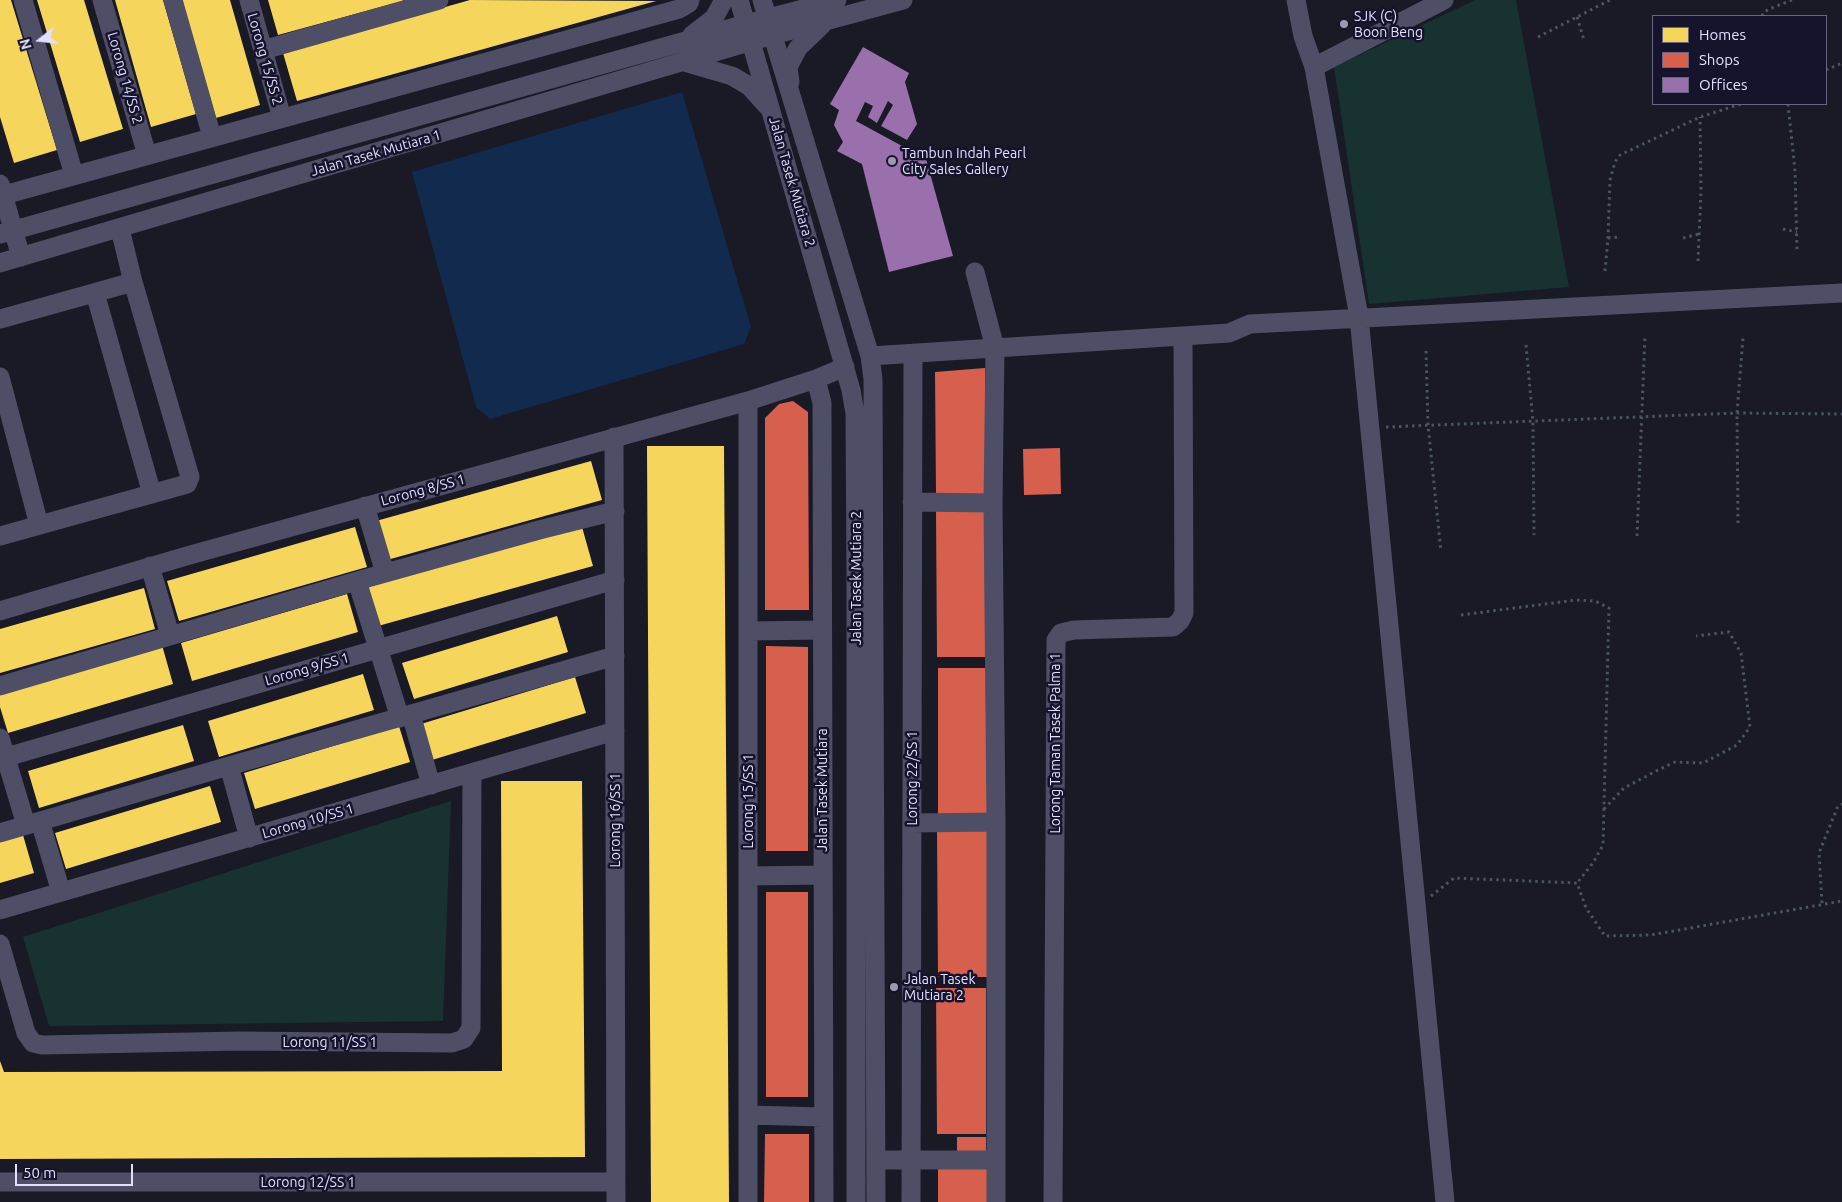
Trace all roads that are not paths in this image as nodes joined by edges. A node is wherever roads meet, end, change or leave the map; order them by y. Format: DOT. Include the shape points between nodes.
graph roads {
  1 [pos="24,0"];
  2 [pos="102,0"];
  3 [pos="173,0"];
  4 [pos="249,0"];
  5 [pos="439,0"];
  6 [pos="690,0"];
  7 [pos="724,0"];
  8 [pos="739,0"];
  9 [pos="762,0"];
  10 [pos="799,0"];
  11 [pos="902,0"];
  12 [pos="1296,0"];
  13 [pos="1444,0"];
  14 [pos="827,9"];
  15 [pos="746,24"];
  16 [pos="770,27"];
  17 [pos="751,42"];
  18 [pos="678,43"];
  19 [pos="263,50"];
  20 [pos="684,62"];
  21 [pos="1314,67"];
  22 [pos="792,99"];
  23 [pos="771,110"];
  24 [pos="282,118"];
  25 [pos="212,137"];
  26 [pos="147,155"];
  27 [pos="74,175"];
  28 [pos="1,192"];
  29 [pos="120,229"];
  30 [pos="7,232"];
  31 [pos="21,257"];
  32 [pos="0,263"];
  33 [pos="975,272"];
  34 [pos="133,282"];
  35 [pos="96,293"];
  36 [pos="1842,293"];
  37 [pos="1359,317"];
  38 [pos="0,319"];
  39 [pos="1182,336"];
  40 [pos="994,348"];
  41 [pos="913,353"];
  42 [pos="870,356"];
  43 [pos="844,367"];
  44 [pos="0,377"];
  45 [pos="816,379"];
  46 [pos="748,401"];
  47 [pos="614,437"];
  48 [pos="152,494"];
  49 [pos="912,502"];
  50 [pos="993,503"];
  51 [pos="365,506"];
  52 [pos="615,511"];
  53 [pos="39,525"];
  54 [pos="1,531"];
  55 [pos="150,566"];
  56 [pos="384,573"];
  57 [pos="615,580"];
  58 [pos="357,581"];
  59 [pos="0,611"];
  60 [pos="822,630"];
  61 [pos="748,631"];
  62 [pos="170,635"];
  63 [pos="378,648"];
  64 [pos="615,656"];
  65 [pos="0,686"];
  66 [pos="406,716"];
  67 [pos="615,731"];
  68 [pos="0,738"];
  69 [pos="3,758"];
  70 [pos="229,766"];
  71 [pos="472,773"];
  72 [pos="431,785"];
  73 [pos="996,822"];
  74 [pos="33,823"];
  75 [pos="912,824"];
  76 [pos="0,833"];
  77 [pos="249,838"];
  78 [pos="823,875"];
  79 [pos="748,876"];
  80 [pos="61,892"];
  81 [pos="0,910"];
  82 [pos="0,944"];
  83 [pos="748,1115"];
  84 [pos="823,1117"];
  85 [pos="876,1160"];
  86 [pos="911,1160"];
  87 [pos="996,1160"];
  88 [pos="0,1182"];
  89 [pos="616,1182"];
  90 [pos="616,1202"];
  91 [pos="748,1202"];
  92 [pos="824,1202"];
  93 [pos="856,1202"];
  94 [pos="876,1202"];
  95 [pos="911,1202"];
  96 [pos="996,1202"];
  97 [pos="1053,1202"];
  98 [pos="1445,1202"];
  1 -- 27 [label="street"];
  2 -- 26 [label="street, Lorong 14/SS 2"];
  3 -- 25 [label="street"];
  4 -- 19 [label="street, Lorong 15/SS 2"];
  5 -- 19 [label="street"];
  6 -- 24 [label="street" via="680,9"];
  7 -- 18 [label="street" via="714,18"];
  8 -- 15 [label="street, Jalan Tasek Mutiara 2"];
  9 -- 16 [label="street, Jalan Tasek Mutiara 2"];
  10 -- 14 [label="street"];
  11 -- 14 [label="street"];
  12 -- 21 [label="street"];
  13 -- 21 [label="street"];
  14 -- 16 [label="street"];
  14 -- 22 [label="street" via="788,67"];
  15 -- 16 [label="street, Jalan Tasek Mutiara 1"];
  15 -- 17 [label="street, Jalan Tasek Mutiara 2"];
  15 -- 18 [label="street, Jalan Tasek Mutiara 1"];
  16 -- 17 [label="street, Jalan Tasek Mutiara 1"];
  16 -- 22 [label="street, Jalan Tasek Mutiara 2"];
  17 -- 20 [label="street, Jalan Tasek Mutiara 1"];
  17 -- 23 [label="street, Jalan Tasek Mutiara 2"];
  18 -- 30 [label="street, Jalan Tasek Mutiara 1"];
  19 -- 24 [label="street, Lorong 15/SS 2"];
  20 -- 23 [label="street" via="732,76 749,86"];
  20 -- 29 [label="street, Jalan Tasek Mutiara 1"];
  21 -- 37 [label="street"];
  22 -- 42 [label="street, Jalan Tasek Mutiara 2"];
  23 -- 43 [label="street, Jalan Tasek Mutiara 2"];
  24 -- 25 [label="street"];
  25 -- 26 [label="street"];
  26 -- 27 [label="street"];
  27 -- 28 [label="street"];
  28 -- 30 [label="street"];
  29 -- 31 [label="street, Jalan Tasek Mutiara 1"];
  29 -- 34 [label="street"];
  30 -- 31 [label="street"];
  31 -- 32 [label="street, Jalan Tasek Mutiara 1"];
  33 -- 40 [label="street"];
  34 -- 35 [label="street"];
  34 -- 48 [label="street" via="190,477 187,484"];
  35 -- 38 [label="street"];
  35 -- 48 [label="street"];
  36 -- 37 [label="street"];
  37 -- 39 [label="street" via="1250,324 1229,333"];
  37 -- 98 [label="street"];
  39 -- 40 [label="street"];
  39 -- 97 [label="street, Lorong Taman Tasek Palma 1" via="1184,613 1172,627 1074,630 1061,633 1056,640"];
  40 -- 41 [label="street"];
  40 -- 50 [label="street"];
  41 -- 42 [label="street"];
  41 -- 49 [label="street, Lorong 22/SS 1"];
  42 -- 85 [label="street, Jalan Tasek Mutiara 2" via="873,379"];
  43 -- 45 [label="street, Lorong 8/SS 1"];
  43 -- 93 [label="street, Jalan Tasek Mutiara 2" via="855,413"];
  44 -- 53 [label="street"];
  45 -- 46 [label="street, Lorong 8/SS 1"];
  45 -- 60 [label="street, Jalan Tasek Mutiara" via="822,403"];
  46 -- 47 [label="street, Lorong 8/SS 1"];
  46 -- 61 [label="street, Lorong 15/SS 1"];
  47 -- 51 [label="street, Lorong 8/SS 1"];
  47 -- 52 [label="street, Lorong 16/SS 1"];
  48 -- 53 [label="street"];
  49 -- 50 [label="street"];
  49 -- 75 [label="street, Lorong 22/SS 1"];
  50 -- 73 [label="street"];
  51 -- 55 [label="street, Lorong 8/SS 1"];
  51 -- 56 [label="street"];
  52 -- 56 [label="street"];
  52 -- 57 [label="street, Lorong 16/SS 1"];
  53 -- 54 [label="street"];
  55 -- 59 [label="street, Lorong 8/SS 1"];
  55 -- 62 [label="street"];
  56 -- 58 [label="street"];
  57 -- 63 [label="street, Lorong 9/SS 1"];
  57 -- 64 [label="street, Lorong 16/SS 1"];
  58 -- 62 [label="street"];
  58 -- 63 [label="street"];
  60 -- 61 [label="street"];
  60 -- 78 [label="street, Jalan Tasek Mutiara"];
  61 -- 79 [label="street, Lorong 15/SS 1"];
  62 -- 65 [label="street"];
  63 -- 66 [label="street"];
  63 -- 69 [label="street, Lorong 9/SS 1"];
  64 -- 66 [label="street"];
  64 -- 67 [label="street, Lorong 16/SS 1"];
  66 -- 70 [label="street"];
  66 -- 72 [label="street"];
  67 -- 71 [label="street, Lorong 10/SS 1"];
  67 -- 89 [label="street, Lorong 16/SS 1"];
  68 -- 69 [label="street"];
  69 -- 74 [label="street"];
  70 -- 74 [label="street"];
  70 -- 77 [label="street"];
  71 -- 72 [label="street, Lorong 10/SS 1"];
  71 -- 82 [label="street, Lorong 11/SS 1" via="470,1028 464,1039 452,1042 240,1041 42,1045 33,1043 26,1033"];
  72 -- 77 [label="street, Lorong 10/SS 1"];
  73 -- 75 [label="street"];
  73 -- 87 [label="street"];
  74 -- 76 [label="street"];
  74 -- 80 [label="street"];
  75 -- 86 [label="street, Lorong 22/SS 1"];
  77 -- 80 [label="street, Lorong 10/SS 1"];
  78 -- 79 [label="street"];
  78 -- 84 [label="street, Jalan Tasek Mutiara"];
  79 -- 83 [label="street, Lorong 15/SS 1"];
  80 -- 81 [label="street, Lorong 10/SS 1"];
  83 -- 84 [label="street"];
  83 -- 91 [label="street, Lorong 15/SS 1"];
  84 -- 92 [label="street, Jalan Tasek Mutiara"];
  85 -- 86 [label="street"];
  85 -- 94 [label="street, Jalan Tasek Mutiara 2"];
  86 -- 87 [label="street"];
  86 -- 95 [label="street, Lorong 22/SS 1"];
  87 -- 96 [label="street"];
  88 -- 89 [label="street, Lorong 12/SS 1"];
  89 -- 90 [label="street, Lorong 16/SS 1"];
}
